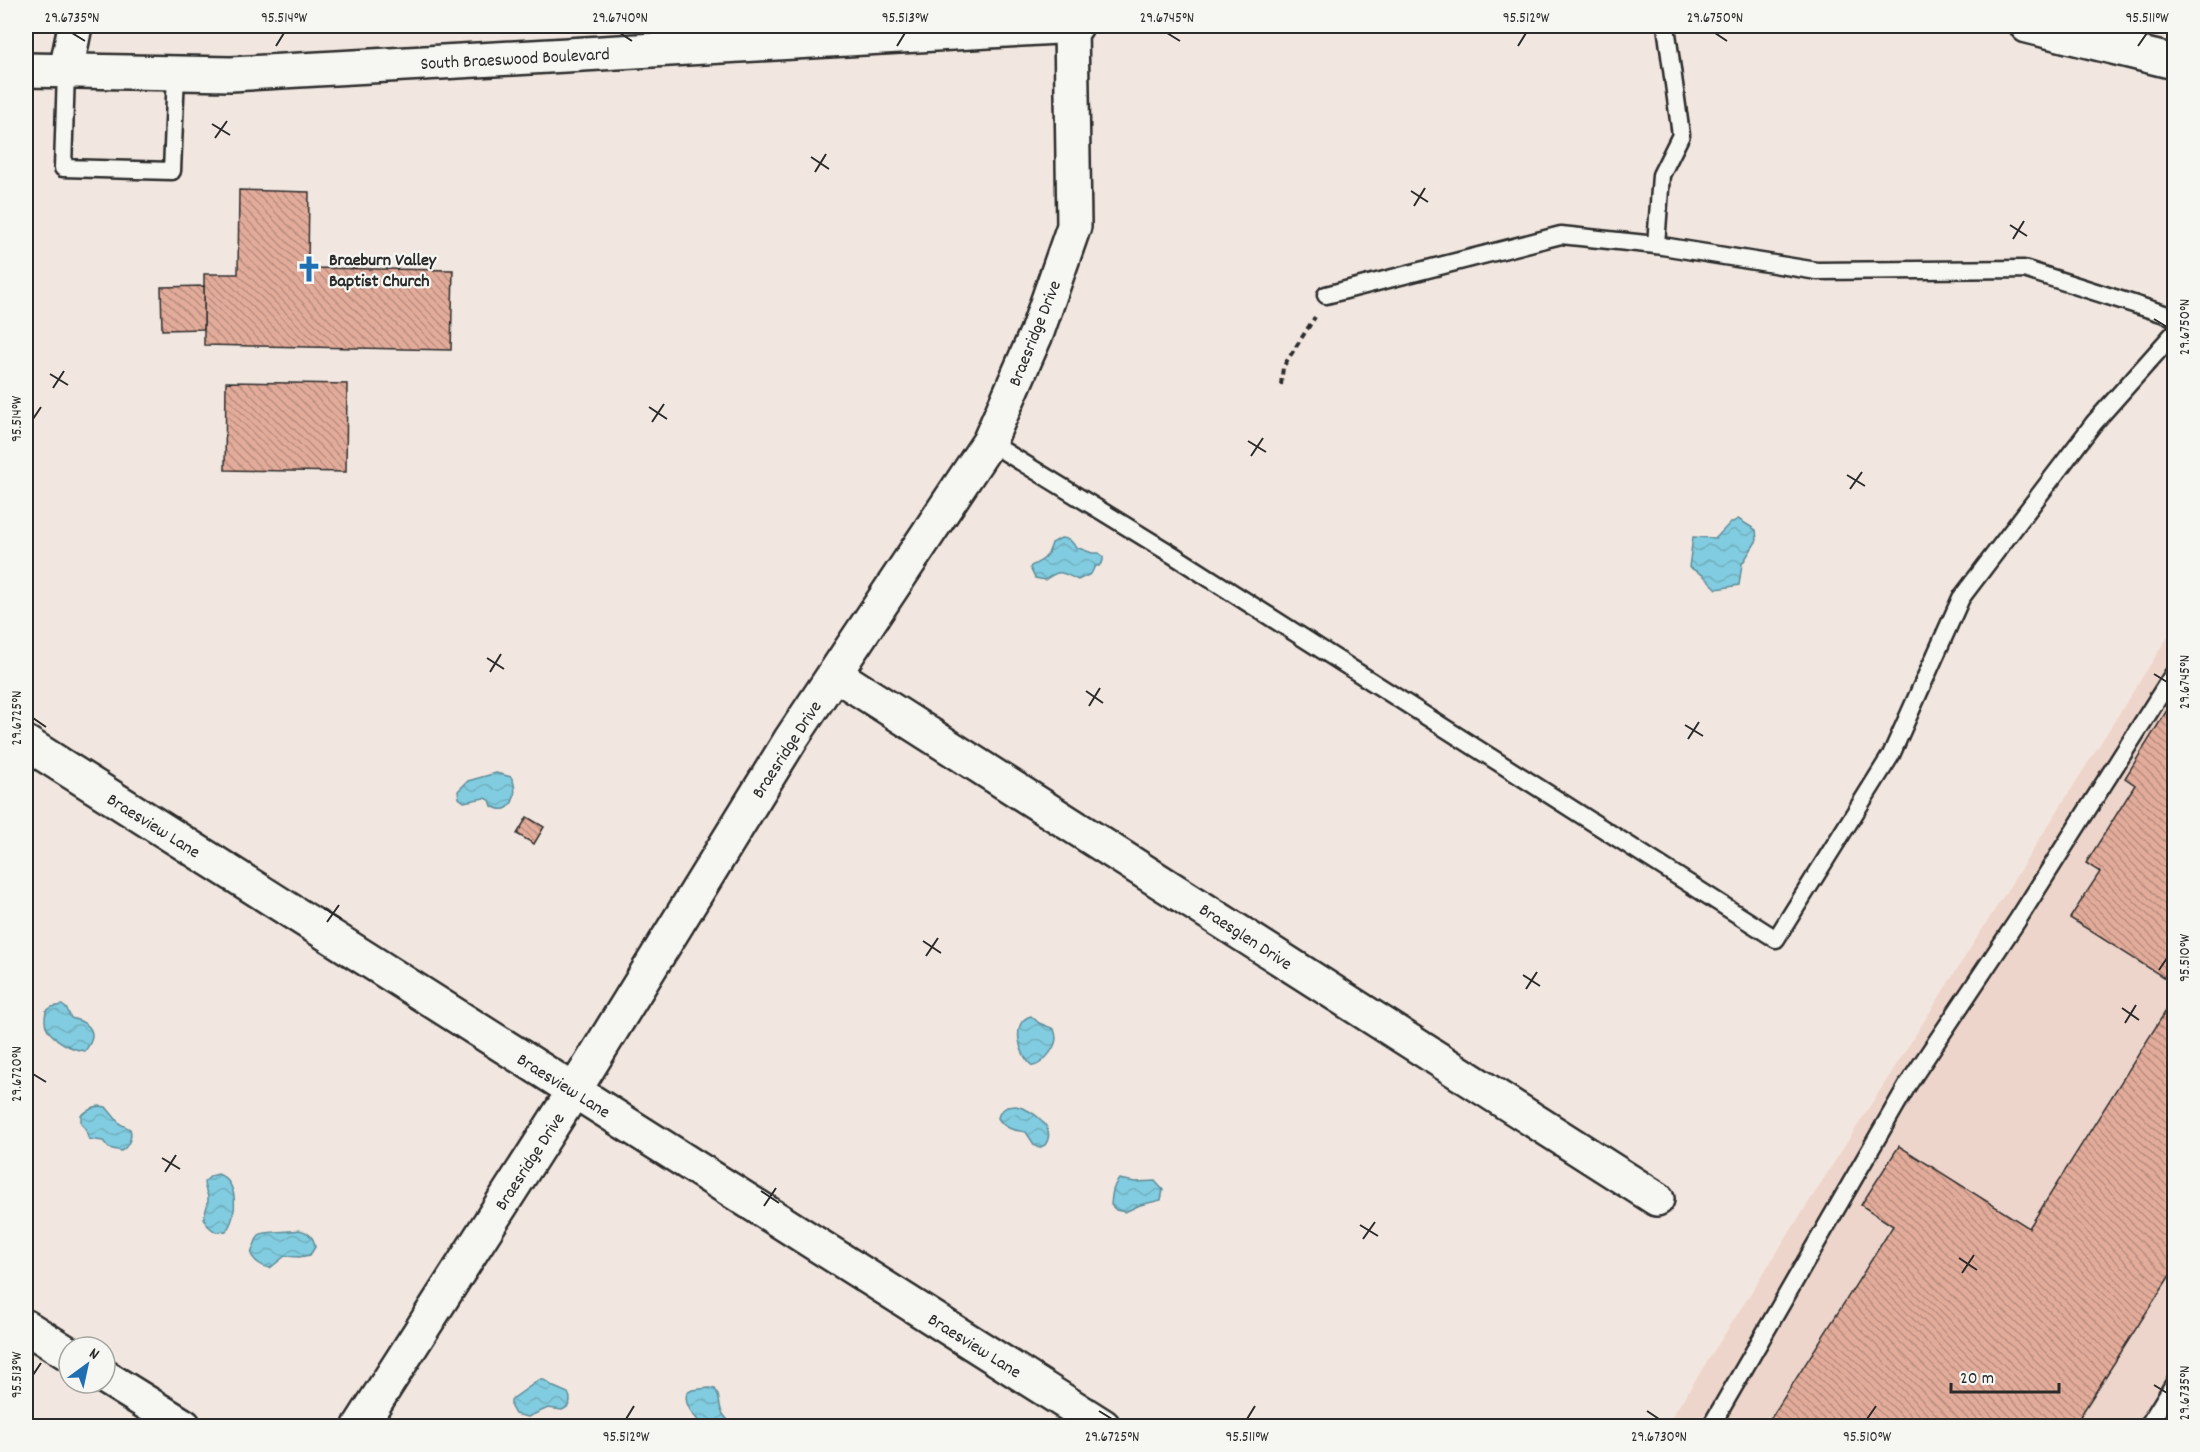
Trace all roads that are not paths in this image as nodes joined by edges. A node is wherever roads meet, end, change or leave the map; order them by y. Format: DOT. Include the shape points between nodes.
graph roads {
  1 [pos="75,26"];
  2 [pos="1071,26"];
  3 [pos="1076,26"];
  4 [pos="1666,26"];
  5 [pos="2027,26"];
  6 [pos="2175,62"];
  7 [pos="26,70"];
  8 [pos="66,71"];
  9 [pos="176,73"];
  10 [pos="1656,245"];
  11 [pos="1328,294"];
  12 [pos="2175,317"];
  13 [pos="2175,333"];
  14 [pos="989,442"];
  15 [pos="2175,673"];
  16 [pos="835,674"];
  17 [pos="26,743"];
  18 [pos="574,1091"];
  19 [pos="1657,1199"];
  20 [pos="26,1327"];
  21 [pos="57,1346"];
  22 [pos="117,1384"];
  23 [pos="2175,1384"];
  24 [pos="184,1426"];
  25 [pos="360,1426"];
  26 [pos="1103,1426"];
  27 [pos="1711,1426"];
  28 [pos="2148,1426"];
  1 -- 8 [label="street"];
  2 -- 3 [label="street, South Braeswood Boulevard"];
  2 -- 9 [label="street, South Braeswood Boulevard" via="243,74"];
  2 -- 14 [label="street, Braesridge Drive" via="1074,226 1036,332"];
  4 -- 10 [label="lane" via="1681,135 1661,175"];
  5 -- 6 [label="street"];
  7 -- 8 [label="street, South Braeswood Boulevard"];
  8 -- 9 [label="street, South Braeswood Boulevard"];
  8 -- 9 [label="lane" via="63,168 172,171"];
  10 -- 11 [label="lane" via="1561,235"];
  10 -- 12 [label="lane" via="1817,271 2024,269"];
  13 -- 14 [label="lane" via="2094,423 1961,598 1891,755 1776,939"];
  14 -- 16 [label="street, Braesridge Drive"];
  15 -- 27 [label="lane" via="1907,1086"];
  16 -- 18 [label="street, Braesridge Drive"];
  16 -- 19 [label="street, Braesglen Drive"];
  17 -- 18 [label="street, Braesview Lane"];
  18 -- 25 [label="street, Braesridge Drive"];
  18 -- 26 [label="street, Braesview Lane"];
  20 -- 21 [label="street"];
  22 -- 24 [label="street"];
  23 -- 28 [label="lane"];
}
